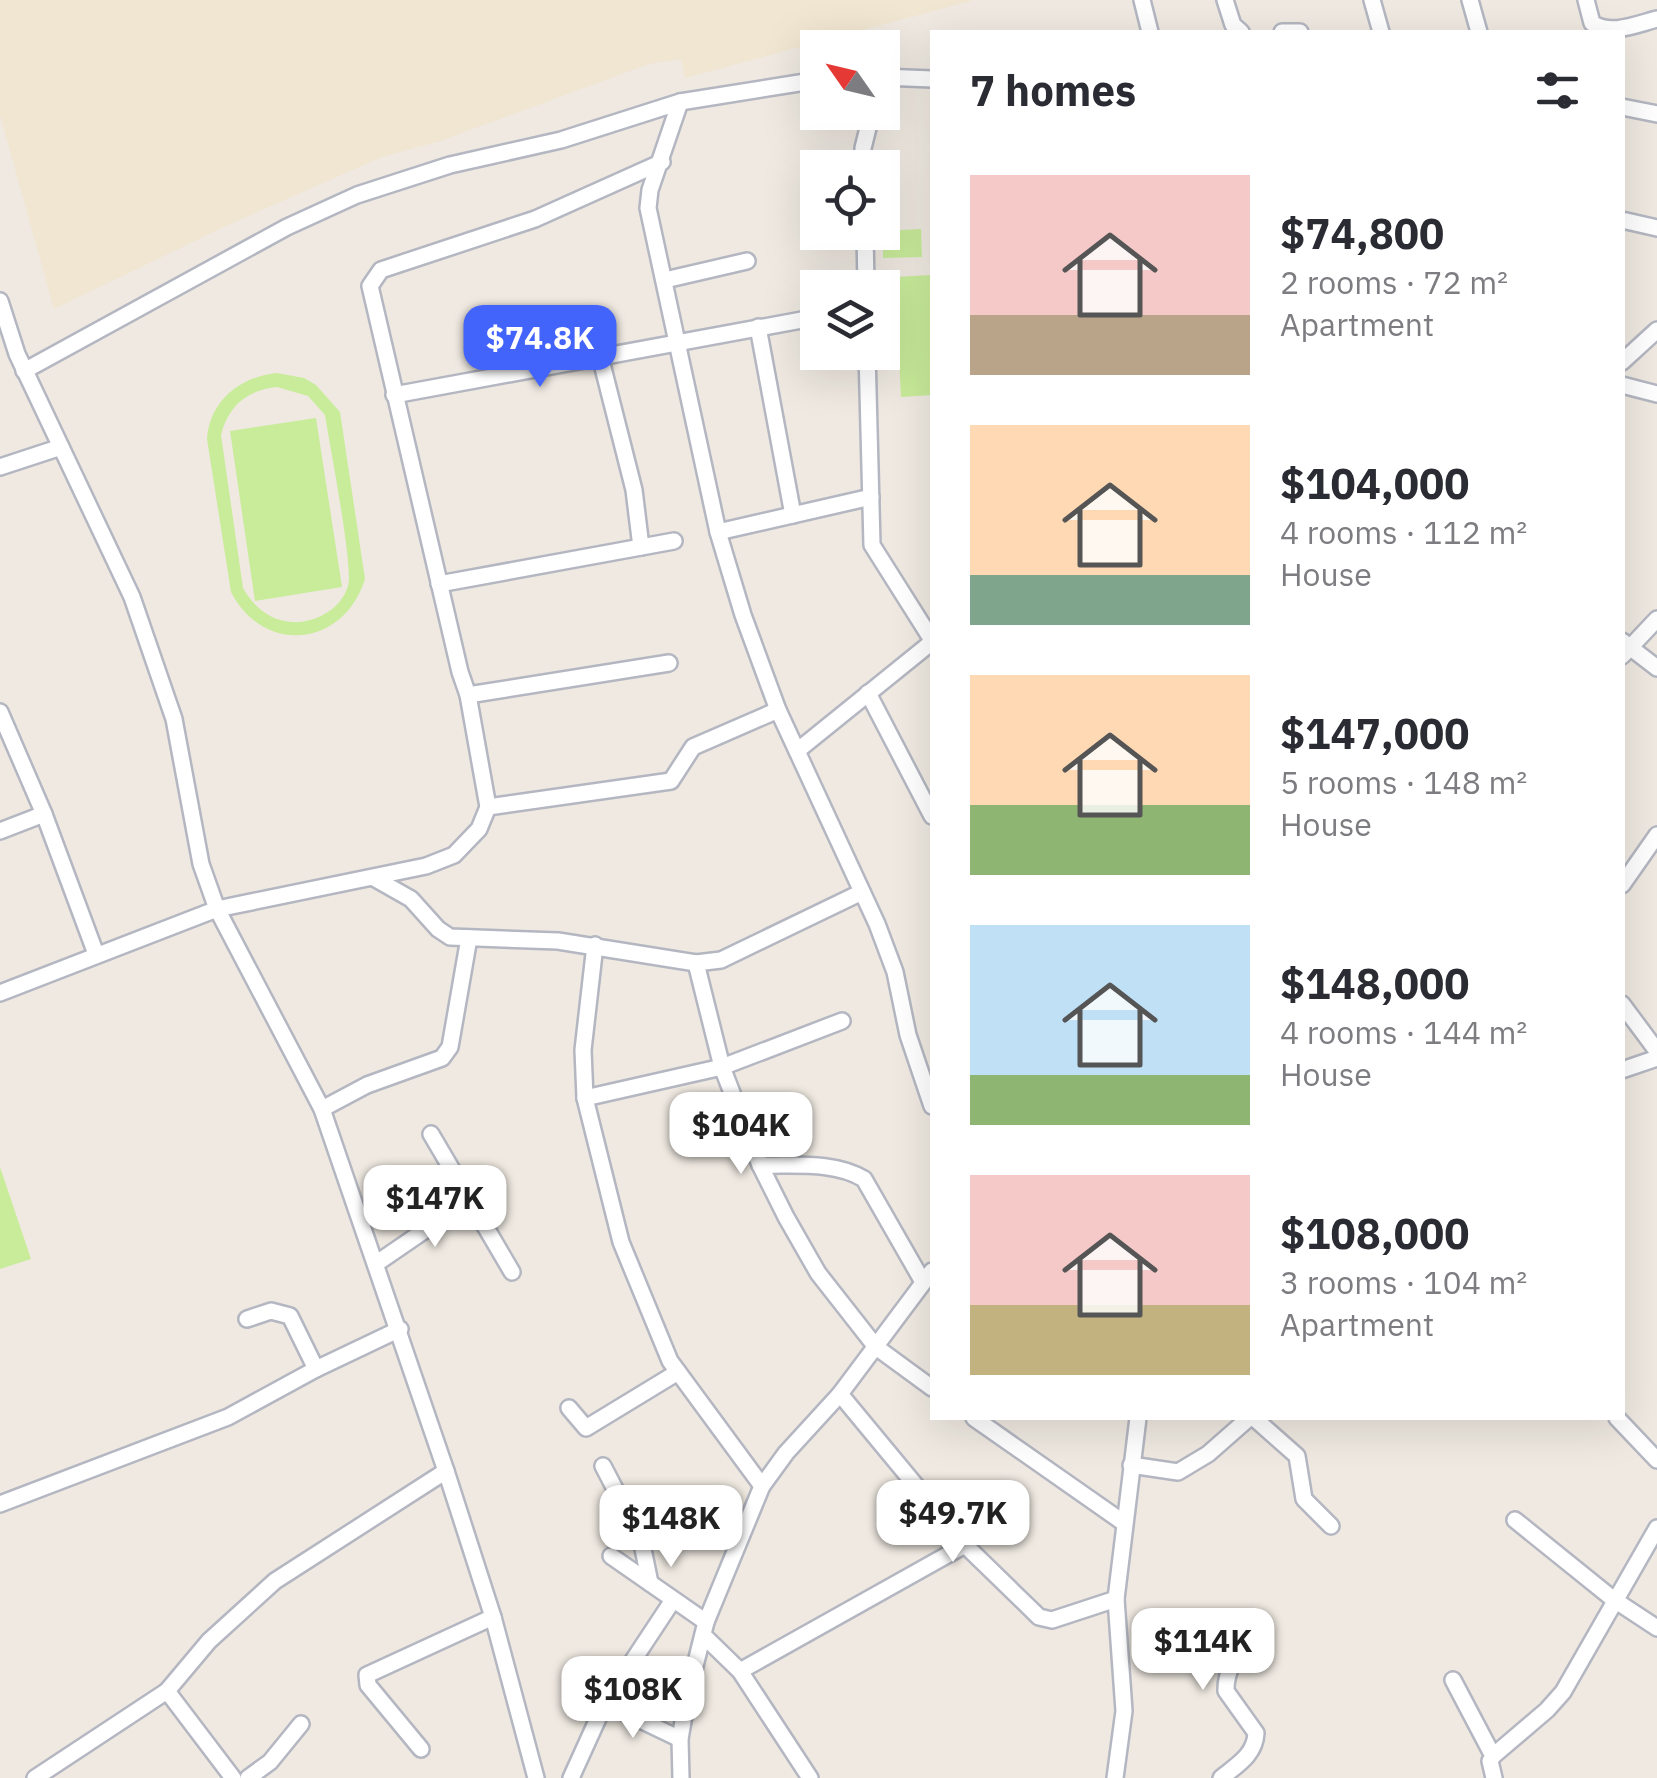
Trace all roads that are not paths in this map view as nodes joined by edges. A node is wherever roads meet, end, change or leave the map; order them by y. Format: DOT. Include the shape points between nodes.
graph roads {
  1 [pos="1142,0"];
  2 [pos="1224,0"];
  3 [pos="1372,0"];
  4 [pos="1470,0"];
  5 [pos="1586,0"];
  6 [pos="1657,18"];
  7 [pos="1150,30"];
  8 [pos="1239,30"];
  9 [pos="1380,30"];
  10 [pos="1478,30"];
  11 [pos="900,78"];
  12 [pos="930,79"];
  13 [pos="800,83"];
  14 [pos="680,102"];
  15 [pos="1625,109"];
  16 [pos="1657,114"];
  17 [pos="662,162"];
  18 [pos="1625,221"];
  19 [pos="1657,228"];
  20 [pos="746,262"];
  21 [pos="665,280"];
  22 [pos="0,300"];
  23 [pos="800,320"];
  24 [pos="758,327"];
  25 [pos="1657,330"];
  26 [pos="678,341"];
  27 [pos="600,356"];
  28 [pos="1625,359"];
  29 [pos="867,370"];
  30 [pos="24,371"];
  31 [pos="1625,386"];
  32 [pos="1657,394"];
  33 [pos="394,395"];
  34 [pos="61,447"];
  35 [pos="0,467"];
  36 [pos="871,498"];
  37 [pos="793,515"];
  38 [pos="718,532"];
  39 [pos="674,541"];
  40 [pos="641,547"];
  41 [pos="439,584"];
  42 [pos="1657,620"];
  43 [pos="930,638"];
  44 [pos="930,643"];
  45 [pos="1625,648"];
  46 [pos="668,663"];
  47 [pos="1657,668"];
  48 [pos="868,693"];
  49 [pos="468,695"];
  50 [pos="778,710"];
  51 [pos="0,712"];
  52 [pos="796,751"];
  53 [pos="488,807"];
  54 [pos="930,812"];
  55 [pos="44,814"];
  56 [pos="0,832"];
  57 [pos="1657,836"];
  58 [pos="374,878"];
  59 [pos="1625,881"];
  60 [pos="862,892"];
  61 [pos="217,909"];
  62 [pos="469,938"];
  63 [pos="596,945"];
  64 [pos="96,954"];
  65 [pos="696,963"];
  66 [pos="0,993"];
  67 [pos="1625,1008"];
  68 [pos="842,1021"];
  69 [pos="1657,1055"];
  70 [pos="722,1068"];
  71 [pos="1625,1069"];
  72 [pos="585,1098"];
  73 [pos="930,1100"];
  74 [pos="322,1109"];
  75 [pos="431,1134"];
  76 [pos="760,1165"];
  77 [pos="469,1200"];
  78 [pos="377,1263"];
  79 [pos="512,1272"];
  80 [pos="928,1276"];
  81 [pos="247,1319"];
  82 [pos="400,1329"];
  83 [pos="876,1348"];
  84 [pos="316,1369"];
  85 [pos="678,1372"];
  86 [pos="930,1387"];
  87 [pos="840,1394"];
  88 [pos="569,1408"];
  89 [pos="977,1420"];
  90 [pos="1138,1420"];
  91 [pos="1249,1420"];
  92 [pos="1253,1420"];
  93 [pos="1619,1420"];
  94 [pos="1657,1460"];
  95 [pos="1131,1465"];
  96 [pos="602,1466"];
  97 [pos="446,1471"];
  98 [pos="762,1486"];
  99 [pos="0,1504"];
  100 [pos="678,1516"];
  101 [pos="1514,1520"];
  102 [pos="1124,1523"];
  103 [pos="1331,1526"];
  104 [pos="1657,1528"];
  105 [pos="965,1545"];
  106 [pos="736,1546"];
  107 [pos="610,1556"];
  108 [pos="650,1582"];
  109 [pos="1116,1599"];
  110 [pos="1613,1599"];
  111 [pos="673,1600"];
  112 [pos="492,1617"];
  113 [pos="1256,1625"];
  114 [pos="1657,1628"];
  115 [pos="705,1629"];
  116 [pos="740,1671"];
  117 [pos="1453,1680"];
  118 [pos="167,1691"];
  119 [pos="606,1703"];
  120 [pos="301,1724"];
  121 [pos="680,1739"];
  122 [pos="421,1749"];
  123 [pos="1493,1756"];
  124 [pos="35,1778"];
  125 [pos="233,1778"];
  126 [pos="248,1778"];
  127 [pos="536,1778"];
  128 [pos="571,1778"];
  129 [pos="681,1778"];
  130 [pos="810,1778"];
  131 [pos="1115,1778"];
  132 [pos="1221,1778"];
  133 [pos="1494,1778"];
  1 -- 7 [label="street"];
  2 -- 8 [label="street"];
  3 -- 9 [label="street"];
  4 -- 10 [label="street"];
  5 -- 6 [label="street" via="1592,23 1602,29"];
  11 -- 12 [label="street"];
  13 -- 14 [label="street"];
  14 -- 17 [label="street"];
  14 -- 30 [label="street" via="357,196 269,236"];
  15 -- 16 [label="street"];
  17 -- 21 [label="street" via="648,208"];
  17 -- 33 [label="street" via="535,219 376,274 370,292"];
  18 -- 19 [label="street"];
  20 -- 21 [label="street"];
  21 -- 26 [label="street"];
  22 -- 30 [label="street"];
  23 -- 24 [label="street"];
  24 -- 26 [label="street"];
  24 -- 37 [label="street"];
  25 -- 28 [label="street"];
  26 -- 27 [label="street"];
  26 -- 38 [label="street"];
  27 -- 33 [label="street"];
  27 -- 40 [label="street" via="634,490"];
  29 -- 36 [label="street"];
  30 -- 34 [label="street"];
  31 -- 32 [label="street"];
  33 -- 41 [label="street"];
  34 -- 35 [label="street"];
  34 -- 61 [label="street" via="132,597 174,719 201,864"];
  36 -- 37 [label="street"];
  36 -- 43 [label="street" via="875,554"];
  37 -- 38 [label="street"];
  38 -- 50 [label="street"];
  39 -- 40 [label="street"];
  40 -- 41 [label="street"];
  41 -- 49 [label="street"];
  42 -- 45 [label="street"];
  44 -- 48 [label="street"];
  45 -- 47 [label="street"];
  46 -- 49 [label="street"];
  48 -- 52 [label="street"];
  48 -- 54 [label="street"];
  49 -- 53 [label="street"];
  50 -- 52 [label="street"];
  50 -- 53 [label="street" via="693,746 671,782"];
  51 -- 55 [label="street"];
  52 -- 60 [label="street"];
  53 -- 58 [label="street" via="479,829 454,854"];
  55 -- 56 [label="street"];
  55 -- 64 [label="street"];
  57 -- 59 [label="street"];
  58 -- 61 [label="street"];
  58 -- 62 [label="street" via="411,900 438,929"];
  60 -- 65 [label="street" via="721,960"];
  60 -- 73 [label="street" via="894,972"];
  61 -- 64 [label="street"];
  61 -- 74 [label="street"];
  62 -- 63 [label="street"];
  62 -- 74 [label="street" via="450,1047 442,1058"];
  63 -- 65 [label="street"];
  63 -- 72 [label="street"];
  64 -- 66 [label="street"];
  65 -- 70 [label="street"];
  67 -- 69 [label="street"];
  68 -- 70 [label="street"];
  69 -- 71 [label="street"];
  70 -- 72 [label="street"];
  70 -- 76 [label="street"];
  72 -- 85 [label="street" via="621,1242"];
  74 -- 78 [label="street"];
  75 -- 77 [label="street"];
  76 -- 80 [label="street" via="827,1167 864,1179"];
  76 -- 83 [label="street" via="818,1273"];
  77 -- 78 [label="street"];
  77 -- 79 [label="street"];
  78 -- 82 [label="street"];
  80 -- 83 [label="street"];
  81 -- 84 [label="street" via="270,1311 290,1316"];
  82 -- 84 [label="street"];
  82 -- 97 [label="street"];
  83 -- 86 [label="street"];
  83 -- 87 [label="street"];
  84 -- 99 [label="street" via="228,1417"];
  85 -- 88 [label="street" via="586,1428"];
  85 -- 98 [label="street"];
  87 -- 98 [label="street"];
  87 -- 105 [label="street"];
  89 -- 102 [label="street"];
  90 -- 95 [label="street"];
  91 -- 95 [label="street" via="1178,1472"];
  92 -- 103 [label="street" via="1297,1456 1304,1499"];
  93 -- 94 [label="street"];
  95 -- 102 [label="street"];
  96 -- 108 [label="street" via="641,1540"];
  97 -- 112 [label="street"];
  97 -- 118 [label="street" via="275,1582 210,1640"];
  98 -- 106 [label="street"];
  100 -- 106 [label="street" via="699,1504"];
  101 -- 110 [label="street"];
  102 -- 109 [label="street"];
  104 -- 110 [label="street"];
  105 -- 109 [label="street" via="1045,1620"];
  105 -- 116 [label="street"];
  106 -- 115 [label="street"];
  107 -- 108 [label="street"];
  108 -- 111 [label="street"];
  109 -- 131 [label="street" via="1124,1711"];
  110 -- 114 [label="street"];
  110 -- 123 [label="street" via="1563,1692"];
  111 -- 115 [label="street"];
  111 -- 119 [label="street"];
  112 -- 122 [label="street" via="367,1675 368,1685"];
  112 -- 127 [label="street"];
  113 -- 132 [label="street" via="1225,1684 1256,1738 1250,1754"];
  115 -- 116 [label="street"];
  115 -- 121 [label="street"];
  116 -- 130 [label="street"];
  117 -- 123 [label="street"];
  118 -- 124 [label="street"];
  118 -- 125 [label="street"];
  119 -- 121 [label="street"];
  119 -- 128 [label="street"];
  120 -- 126 [label="street"];
  121 -- 129 [label="street"];
  123 -- 133 [label="street"];
}
